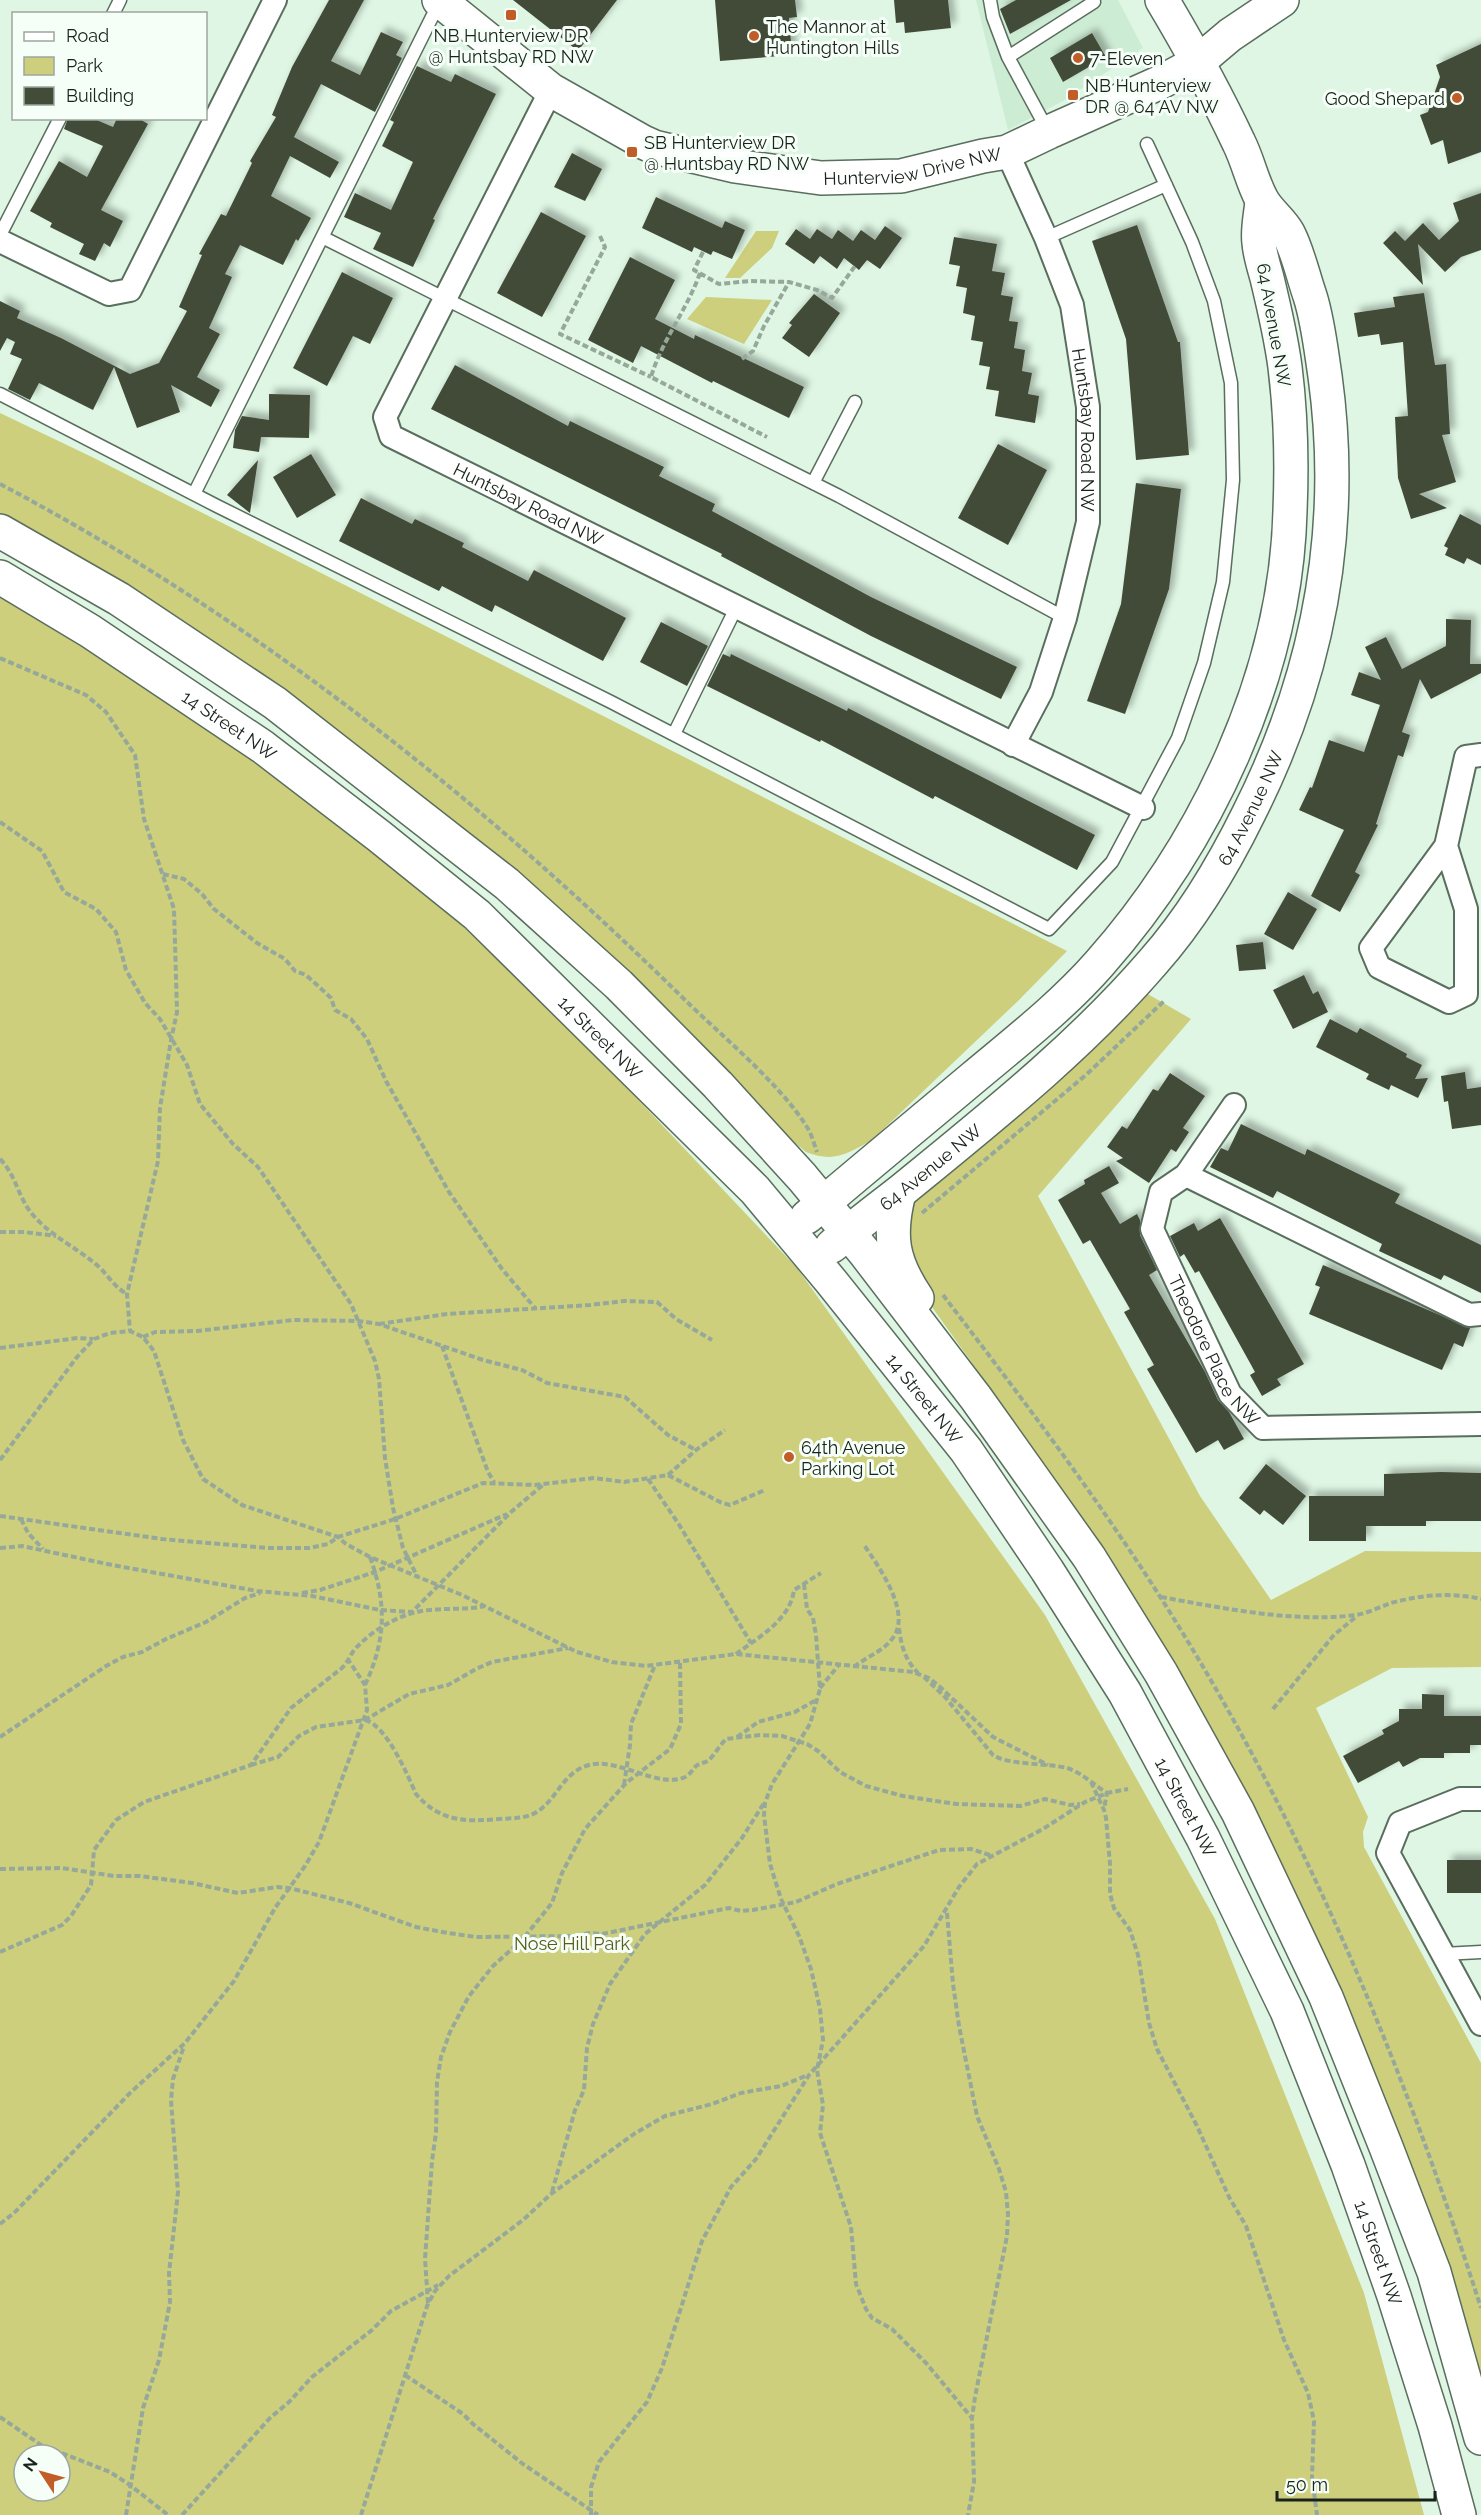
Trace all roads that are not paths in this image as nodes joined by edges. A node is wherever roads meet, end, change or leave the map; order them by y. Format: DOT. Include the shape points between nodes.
graph roads {
  1 [pos="275,0"];
  2 [pos="440,0"];
  3 [pos="990,0"];
  4 [pos="1162,0"];
  5 [pos="1282,0"];
  6 [pos="1094,2"];
  7 [pos="1008,57"];
  8 [pos="1198,62"];
  9 [pos="551,90"];
  10 [pos="59,120"];
  11 [pos="1049,132"];
  12 [pos="1147,144"];
  13 [pos="1007,153"];
  14 [pos="1166,185"];
  15 [pos="1262,201"];
  16 [pos="0,235"];
  17 [pos="324,238"];
  18 [pos="1046,238"];
  19 [pos="0,241"];
  20 [pos="443,299"];
  21 [pos="0,394"];
  22 [pos="855,402"];
  23 [pos="813,483"];
  24 [pos="194,494"];
  25 [pos="0,531"];
  26 [pos="0,576"];
  27 [pos="736,608"];
  28 [pos="1065,618"];
  29 [pos="674,734"];
  30 [pos="1013,745"];
  31 [pos="1481,755"];
  32 [pos="1143,807"];
  33 [pos="1446,846"];
  34 [pos="1234,1105"];
  35 [pos="916,1125"];
  36 [pos="784,1156"];
  37 [pos="1186,1176"];
  38 [pos="899,1193"];
  39 [pos="824,1203"];
  40 [pos="791,1231"];
  41 [pos="848,1232"];
  42 [pos="814,1260"];
  43 [pos="1481,1314"];
  44 [pos="976,1398"];
  45 [pos="1481,1424"];
  46 [pos="1481,1799"];
  47 [pos="1481,1952"];
  48 [pos="1443,1954"];
  49 [pos="1481,2024"];
  50 [pos="1481,2438"];
  51 [pos="1459,2515"];
  1 -- 19 [label="street" via="130,290 109,294"];
  2 -- 9 [label="main road, Hunterview Drive NW"];
  2 -- 17 [label="lane"];
  3 -- 7 [label="lane"];
  4 -- 8 [label="main road, 64 Avenue NW"];
  5 -- 8 [label="main road, Hunterview Drive NW"];
  6 -- 7 [label="lane"];
  7 -- 11 [label="lane"];
  8 -- 11 [label="main road, Hunterview Drive NW"];
  8 -- 15 [label="main road, 64 Avenue NW" via="1241,147"];
  9 -- 13 [label="main road, Hunterview Drive NW" via="654,147 735,166 821,178 901,176"];
  9 -- 20 [label="street, Huntsbay Road NW"];
  10 -- 16 [label="lane"];
  11 -- 13 [label="main road, Hunterview Drive NW"];
  12 -- 14 [label="lane"];
  13 -- 18 [label="street, Huntsbay Road NW"];
  14 -- 18 [label="lane"];
  14 -- 32 [label="lane" via="1214,301 1231,383 1233,480 1223,582 1204,663 1178,738"];
  15 -- 35 [label="main road, 64 Avenue NW" via="1258,242 1285,366 1291,447 1290,516 1282,594 1245,724 1215,794 1174,866 1142,912 1062,1002"];
  15 -- 38 [label="main road, 64 Avenue NW" via="1288,232 1311,301 1330,416 1333,488 1328,554 1316,629 1295,707 1267,777 1230,851 1193,911 1156,960 1043,1072"];
  17 -- 20 [label="lane"];
  17 -- 24 [label="lane"];
  18 -- 28 [label="street, Huntsbay Road NW" via="1072,305 1088,407 1088,522"];
  20 -- 23 [label="lane"];
  20 -- 27 [label="street, Huntsbay Road NW" via="385,417 391,436"];
  21 -- 24 [label="lane"];
  22 -- 23 [label="lane"];
  23 -- 28 [label="lane"];
  24 -- 29 [label="lane"];
  25 -- 36 [label="main road" via="119,599 275,703 507,884 619,985"];
  26 -- 40 [label="main road, 14 Street NW" via="263,747 477,915 755,1190"];
  27 -- 29 [label="lane"];
  27 -- 30 [label="street, Huntsbay Road NW"];
  28 -- 30 [label="street, Huntsbay Road NW" via="1041,692"];
  29 -- 32 [label="lane" via="1049,929 1112,862"];
  30 -- 32 [label="street, Huntsbay Road NW"];
  31 -- 33 [label="street" via="1466,757"];
  33 -- 33 [label="street" via="1371,948 1379,967 1449,1002 1466,994 1466,909"];
  34 -- 37 [label="street"];
  35 -- 36 [label="main road" via="840,1169 824,1172 800,1166"];
  35 -- 39 [label="main road, 64 Avenue NW"];
  36 -- 39 [label="main road"];
  37 -- 43 [label="street" via="1469,1314"];
  37 -- 45 [label="street, Theodore Place NW" via="1161,1192 1152,1229 1230,1394 1263,1428"];
  38 -- 41 [label="main road, 64 Avenue NW"];
  38 -- 44 [label="main road" via="892,1241 906,1281 972,1379"];
  39 -- 40 [label="main road, 64 Avenue NW"];
  39 -- 41 [label="main road"];
  40 -- 42 [label="main road, 14 Street NW"];
  41 -- 42 [label="main road, 64 Avenue NW"];
  41 -- 44 [label="main road"];
  42 -- 51 [label="main road, 14 Street NW" via="966,1450 1047,1570 1125,1693 1203,1838 1287,2011 1348,2165 1397,2306"];
  44 -- 50 [label="main road" via="1095,1566 1161,1673 1238,1812 1326,1997 1386,2147 1434,2272"];
  46 -- 48 [label="street" via="1460,1799 1400,1823 1388,1853"];
  47 -- 48 [label="lane"];
  48 -- 49 [label="street"];
}
